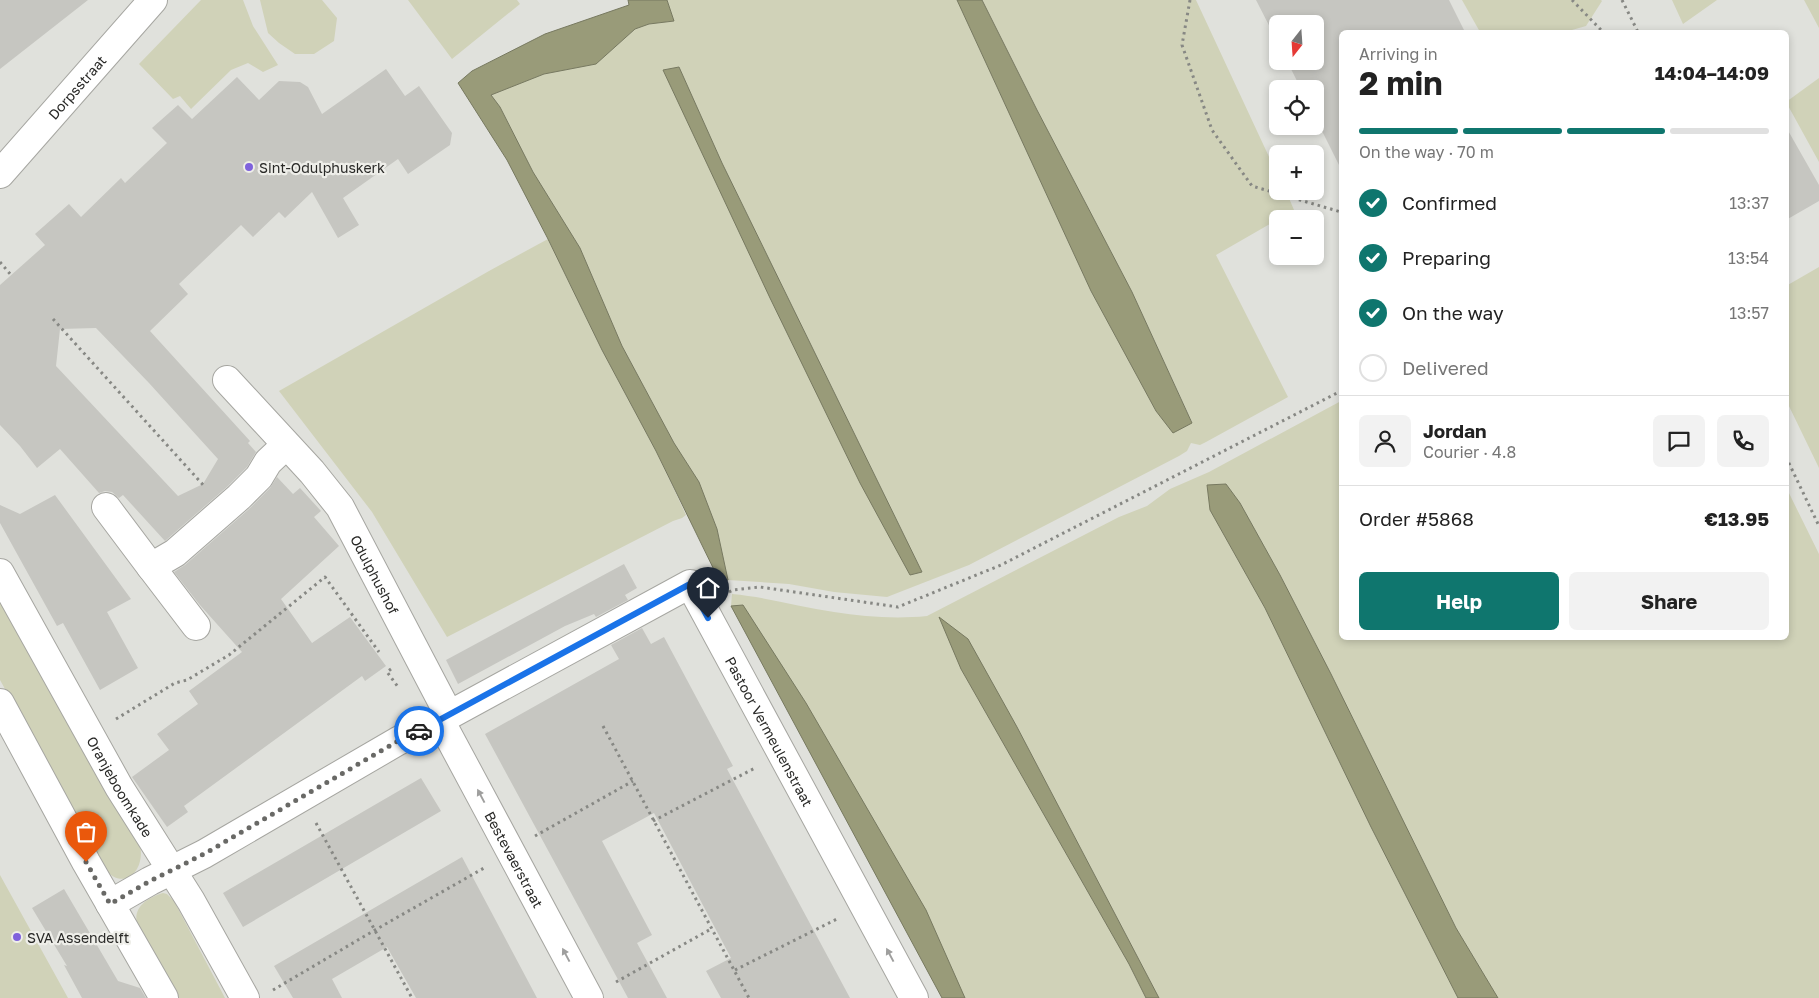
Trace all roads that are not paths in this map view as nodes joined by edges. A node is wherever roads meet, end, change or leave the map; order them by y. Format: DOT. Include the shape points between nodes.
graph roads {
  1 [pos="152,0"];
  2 [pos="0,174"];
  3 [pos="227,380"];
  4 [pos="286,445"];
  5 [pos="106,507"];
  6 [pos="151,567"];
  7 [pos="0,573"];
  8 [pos="196,626"];
  9 [pos="0,703"];
  10 [pos="438,721"];
  11 [pos="172,870"];
  12 [pos="110,904"];
  13 [pos="257,996"];
  14 [pos="164,998"];
  15 [pos="589,998"];
  16 [pos="914,998"];
  1 -- 2 [label="street, Dorpsstraat"];
  3 -- 4 [label="street, Odulphushof"];
  4 -- 6 [label="street" via="268,462 260,477 176,553"];
  4 -- 10 [label="street, Odulphushof" via="340,507"];
  5 -- 6 [label="street"];
  6 -- 8 [label="street"];
  7 -- 11 [label="street, Oranjeboomkade" via="119,787"];
  9 -- 12 [label="street"];
  10 -- 11 [label="street"];
  15 -- 10 [label="street, Bestevaerstraat, one-way"];
  16 -- 10 [label="street, Pastoor Vermeulenstraat, one-way" via="690,584"];
  11 -- 12 [label="street"];
  11 -- 13 [label="street, Oranjeboomkade"];
  12 -- 14 [label="street"];
}
